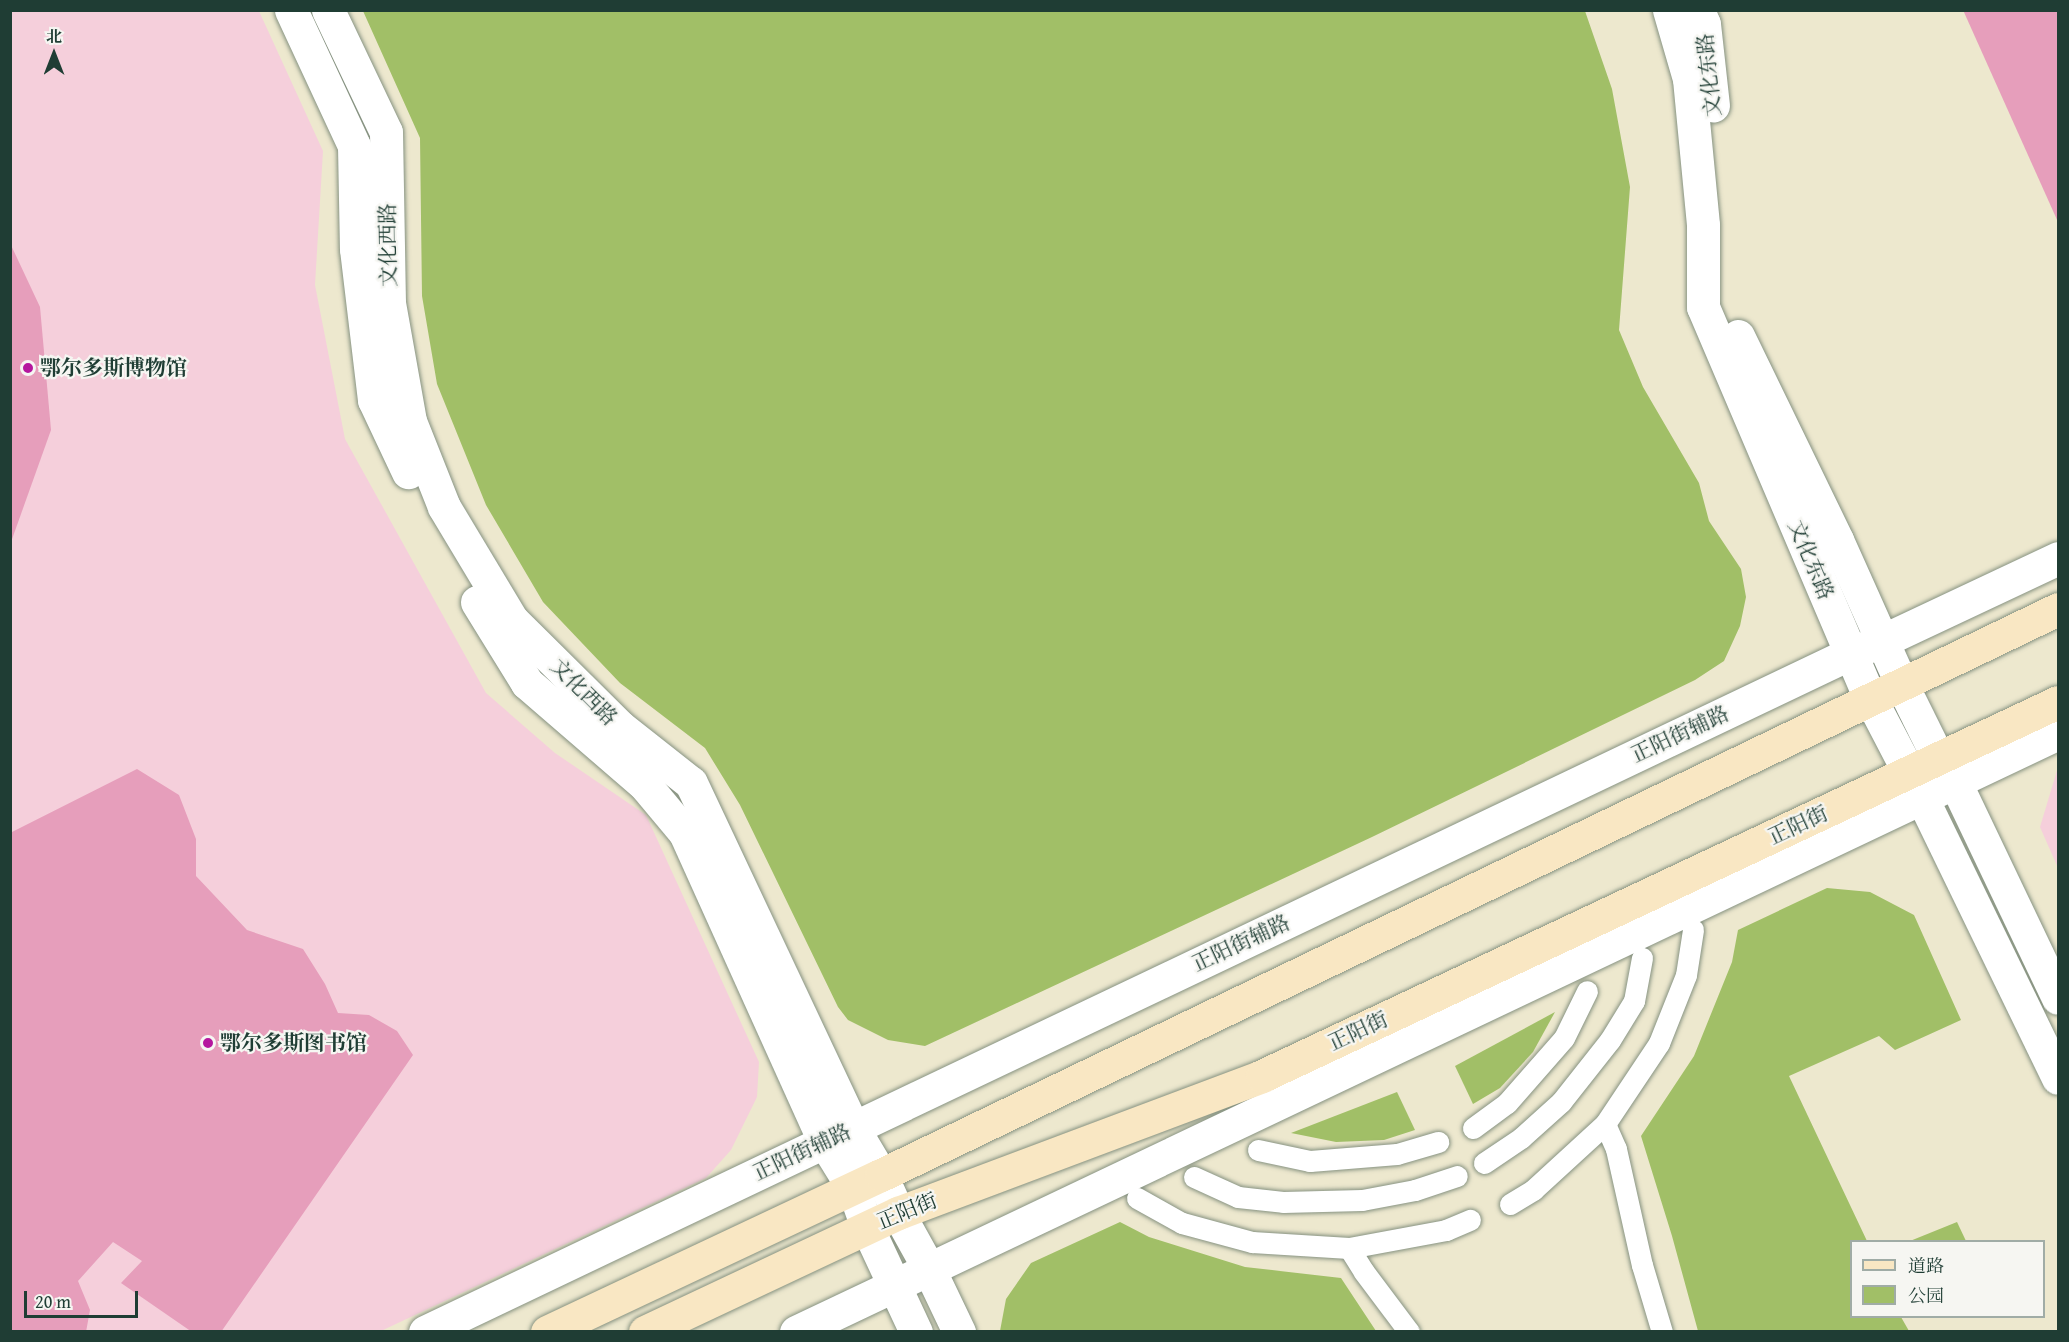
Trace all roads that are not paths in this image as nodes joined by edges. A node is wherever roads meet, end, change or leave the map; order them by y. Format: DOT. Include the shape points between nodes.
graph roads {
  1 [pos="291,10"];
  2 [pos="328,10"];
  3 [pos="1669,10"];
  4 [pos="1698,10"];
  5 [pos="2058,558"];
  6 [pos="2058,609"];
  7 [pos="1882,641"];
  8 [pos="1851,652"];
  9 [pos="1901,683"];
  10 [pos="1870,698"];
  11 [pos="2058,702"];
  12 [pos="2058,733"];
  13 [pos="1947,770"];
  14 [pos="1915,785"];
  15 [pos="1694,930"];
  16 [pos="1642,958"];
  17 [pos="1587,991"];
  18 [pos="2058,998"];
  19 [pos="2058,1078"];
  20 [pos="1605,1124"];
  21 [pos="1473,1128"];
  22 [pos="839,1134"];
  23 [pos="1438,1142"];
  24 [pos="1258,1150"];
  25 [pos="1484,1163"];
  26 [pos="1194,1176"];
  27 [pos="1457,1176"];
  28 [pos="867,1182"];
  29 [pos="1137,1198"];
  30 [pos="1510,1204"];
  31 [pos="897,1213"];
  32 [pos="1470,1220"];
  33 [pos="867,1227"];
  34 [pos="1349,1248"];
  35 [pos="929,1269"];
  36 [pos="894,1285"];
  37 [pos="425,1332"];
  38 [pos="547,1332"];
  39 [pos="645,1332"];
  40 [pos="796,1332"];
  41 [pos="916,1332"];
  42 [pos="959,1332"];
  43 [pos="1409,1332"];
  44 [pos="1662,1332"];
  1 -- 22 [label="street, 文化西路" via="354,146 356,249 374,400 450,560 526,683 645,785 685,833"];
  2 -- 22 [label="street, 文化西路" via="386,132 389,303 410,421 444,507 512,620 620,727 691,783"];
  3 -- 8 [label="street, 文化东路" via="1689,79 1703,225 1703,308"];
  4 -- 7 [label="street, 文化东路" via="1704,24 1724,230 1720,298"];
  5 -- 7 [label="street, 正阳街辅路"];
  6 -- 9 [label="main road"];
  7 -- 8 [label="street, 正阳街辅路"];
  7 -- 9 [label="street, 文化东路"];
  8 -- 10 [label="street, 文化东路"];
  8 -- 22 [label="street, 正阳街辅路"];
  9 -- 10 [label="main road"];
  9 -- 13 [label="street, 文化东路"];
  10 -- 14 [label="street, 文化东路"];
  10 -- 28 [label="main road"];
  11 -- 13 [label="main road, 正阳街"];
  12 -- 13 [label="street"];
  13 -- 14 [label="main road, 正阳街"];
  13 -- 18 [label="street, 文化东路"];
  14 -- 19 [label="street, 文化东路"];
  14 -- 31 [label="main road, 正阳街" via="1262,1076"];
  14 -- 35 [label="street"];
  15 -- 20 [label="lane" via="1686,975 1659,1043"];
  16 -- 25 [label="lane" via="1634,1001 1610,1040 1561,1102 1521,1138"];
  17 -- 21 [label="lane" via="1564,1038 1506,1103"];
  20 -- 30 [label="lane" via="1533,1190"];
  20 -- 44 [label="lane" via="1616,1149 1642,1265"];
  22 -- 28 [label="street, 文化西路"];
  22 -- 37 [label="street, 正阳街辅路"];
  23 -- 24 [label="lane" via="1397,1154 1310,1161"];
  26 -- 27 [label="lane" via="1238,1197 1283,1202 1362,1200 1415,1190"];
  28 -- 31 [label="street, 文化西路"];
  28 -- 33 [label="street, 文化西路"];
  28 -- 38 [label="main road"];
  29 -- 34 [label="lane" via="1182,1223 1252,1242"];
  31 -- 33 [label="main road, 正阳街"];
  31 -- 35 [label="street, 文化西路"];
  32 -- 34 [label="lane" via="1446,1230"];
  33 -- 36 [label="street, 文化西路"];
  33 -- 39 [label="main road, 正阳街"];
  34 -- 43 [label="lane"];
  35 -- 36 [label="street"];
  35 -- 42 [label="street, 文化西路"];
  36 -- 40 [label="street"];
  36 -- 41 [label="street, 文化西路"];
}
